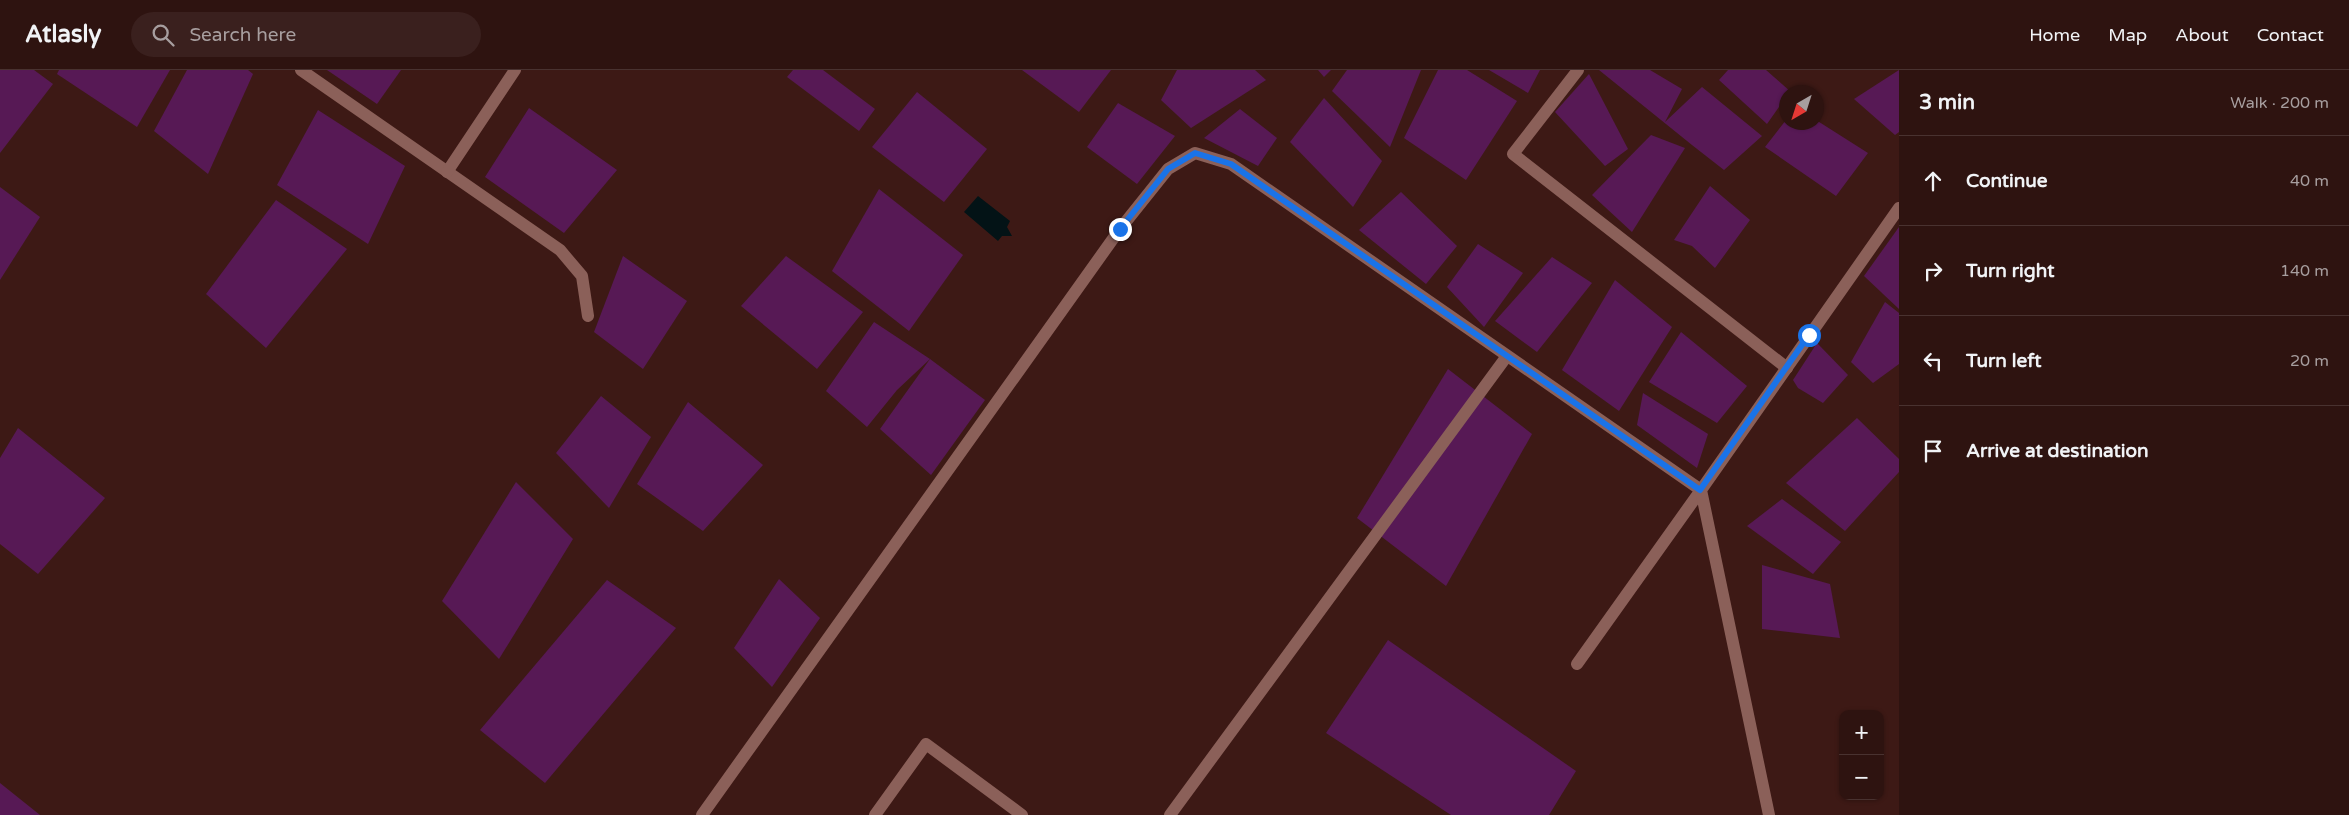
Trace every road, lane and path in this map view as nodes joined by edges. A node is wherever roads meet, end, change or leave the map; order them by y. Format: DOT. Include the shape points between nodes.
graph roads {
  1 [pos="301,70"];
  2 [pos="515,70"];
  3 [pos="1578,70"];
  4 [pos="447,172"];
  5 [pos="1899,208"];
  6 [pos="588,316"];
  7 [pos="1507,356"];
  8 [pos="1787,368"];
  9 [pos="1700,490"];
  10 [pos="1577,664"];
  11 [pos="702,815"];
  12 [pos="875,815"];
  13 [pos="1022,815"];
  14 [pos="1170,815"];
  15 [pos="1769,815"];
  1 -- 4 [label="street"];
  2 -- 4 [label="street"];
  3 -- 8 [label="street" via="1513,154"];
  4 -- 6 [label="street" via="560,250 582,276"];
  5 -- 8 [label="street"];
  7 -- 9 [label="street"];
  7 -- 11 [label="street" via="1231,164 1195,153 1168,169 1120,229"];
  7 -- 14 [label="street"];
  8 -- 9 [label="street"];
  9 -- 10 [label="street"];
  9 -- 15 [label="street"];
  12 -- 13 [label="street" via="926,744"];
}
